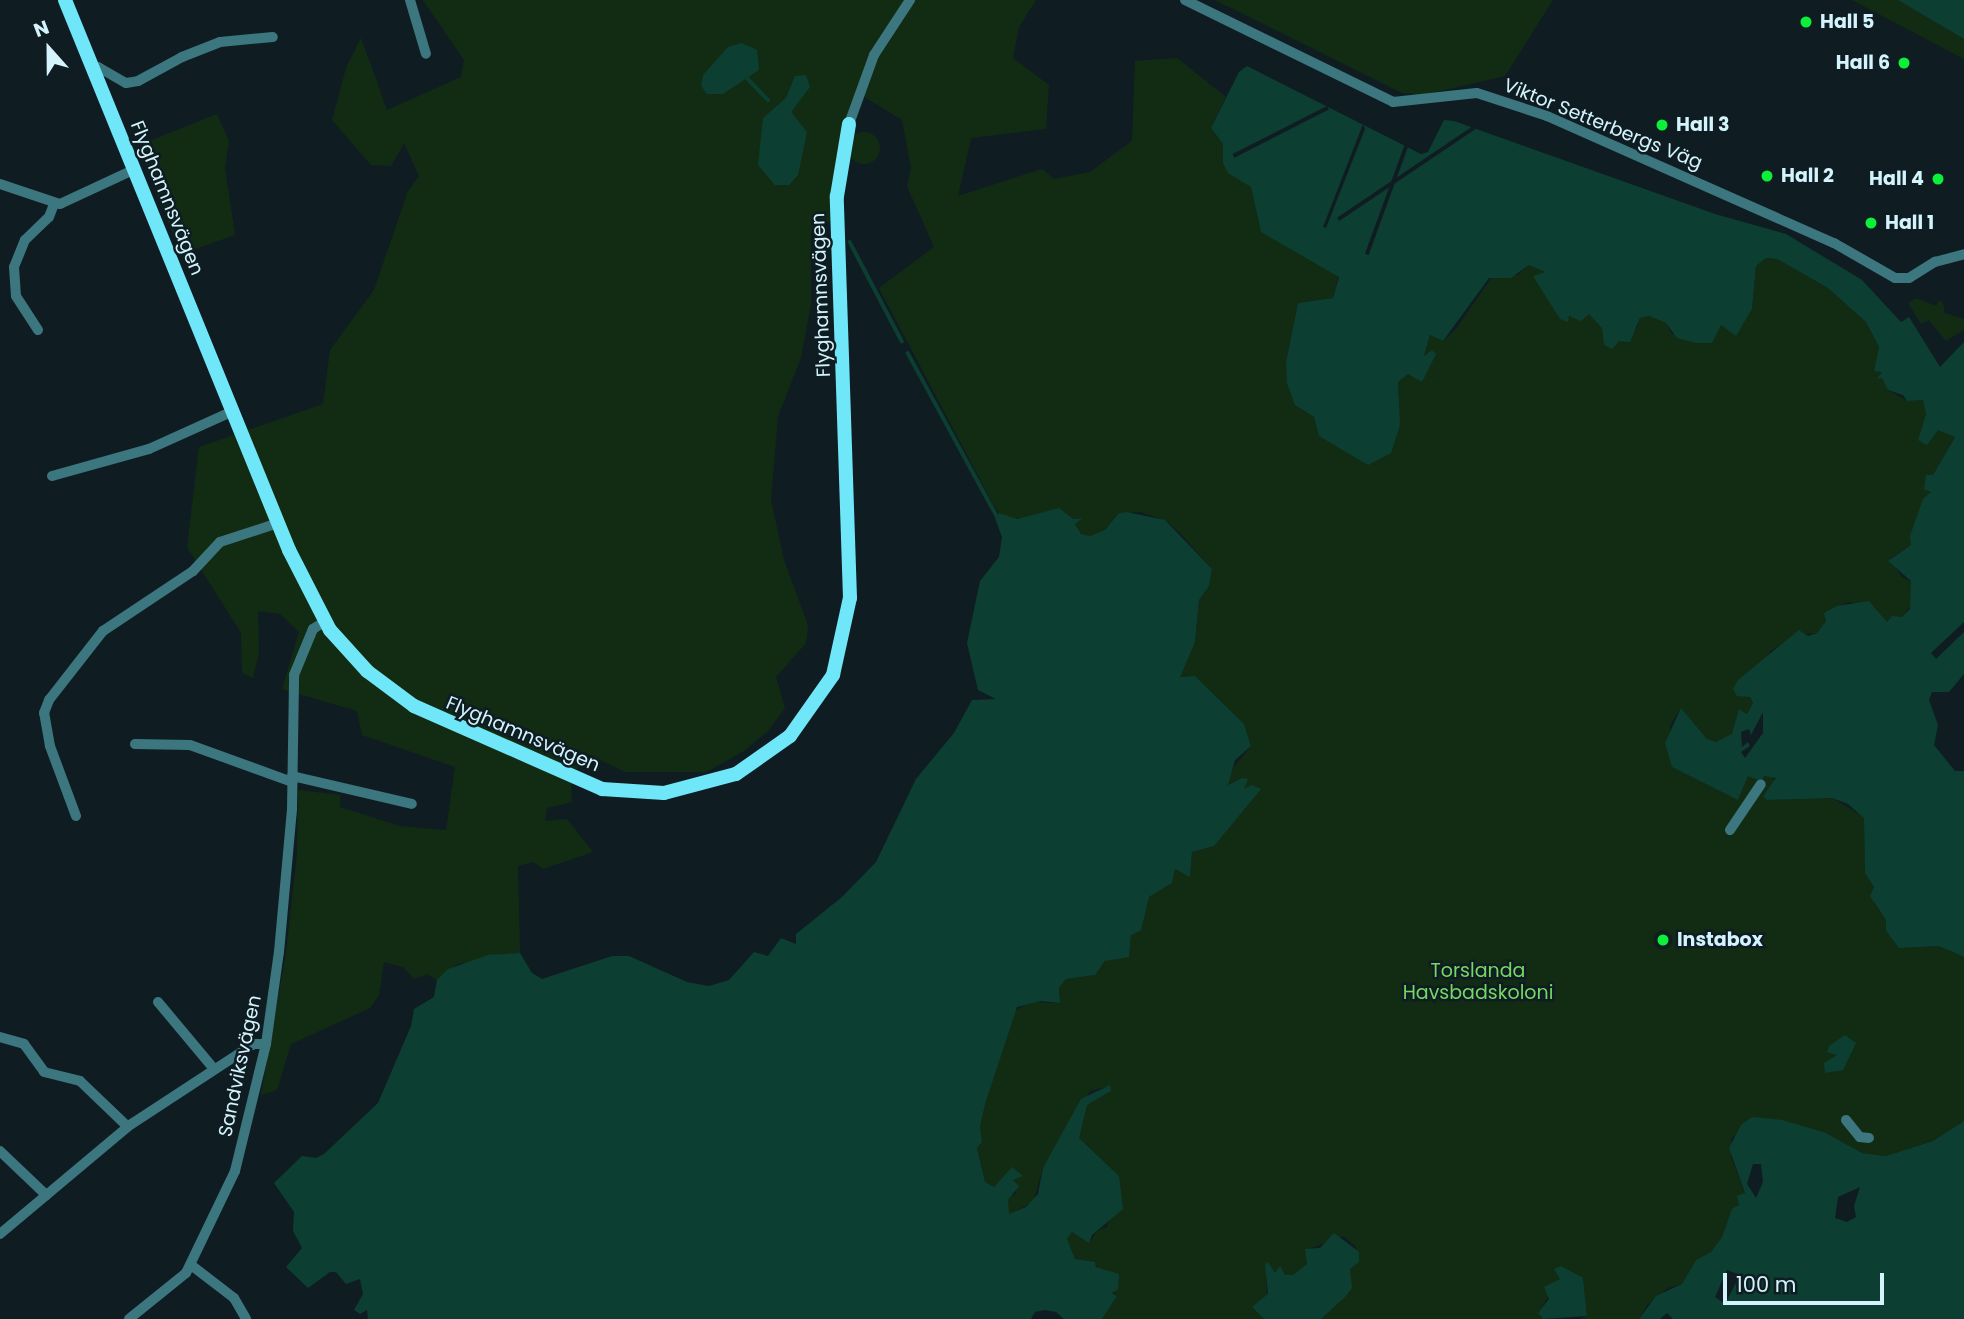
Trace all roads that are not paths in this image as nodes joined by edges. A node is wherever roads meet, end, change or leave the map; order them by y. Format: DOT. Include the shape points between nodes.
graph roads {
  1 [pos="65,0"];
  2 [pos="410,0"];
  3 [pos="910,0"];
  4 [pos="1185,0"];
  5 [pos="273,37"];
  6 [pos="426,54"];
  7 [pos="94,68"];
  8 [pos="849,124"];
  9 [pos="135,169"];
  10 [pos="0,184"];
  11 [pos="54,204"];
  12 [pos="1964,254"];
  13 [pos="38,330"];
  14 [pos="233,411"];
  15 [pos="52,476"];
  16 [pos="278,523"];
  17 [pos="324,622"];
  18 [pos="135,744"];
  19 [pos="292,779"];
  20 [pos="1761,784"];
  21 [pos="412,804"];
  22 [pos="76,817"];
  23 [pos="1730,830"];
  24 [pos="158,1002"];
  25 [pos="0,1037"];
  26 [pos="266,1044"];
  27 [pos="214,1069"];
  28 [pos="1846,1120"];
  29 [pos="128,1126"];
  30 [pos="1869,1138"];
  31 [pos="0,1152"];
  32 [pos="46,1195"];
  33 [pos="0,1234"];
  34 [pos="191,1265"];
  35 [pos="129,1319"];
  36 [pos="246,1319"];
  1 -- 7 [label="street, Flyghamnsvägen"];
  2 -- 6 [label="street"];
  3 -- 8 [label="street" via="874,55"];
  4 -- 12 [label="street, Viktor Setterbergs Väg" via="1393,102 1477,93 1547,116 1834,243 1895,278 1909,278 1935,262"];
  5 -- 7 [label="street" via="220,43 127,83 99,66"];
  7 -- 9 [label="street, Flyghamnsvägen"];
  8 -- 17 [label="street, Flyghamnsvägen" via="837,197 849,610 833,675 790,736 749,767 709,785 664,793 602,789 414,706 367,671"];
  9 -- 11 [label="street"];
  9 -- 14 [label="street, Flyghamnsvägen"];
  10 -- 11 [label="street"];
  11 -- 13 [label="street" via="49,217 26,240 14,267 16,296"];
  14 -- 15 [label="street" via="149,449"];
  14 -- 16 [label="street, Flyghamnsvägen"];
  16 -- 17 [label="street, Flyghamnsvägen"];
  16 -- 22 [label="street" via="220,542 193,571 103,631 49,700 44,713 47,733"];
  17 -- 19 [label="street, Sandviksvägen" via="313,629 294,674"];
  18 -- 19 [label="street" via="188,745"];
  19 -- 21 [label="street"];
  19 -- 26 [label="street, Sandviksvägen" via="285,897"];
  20 -- 23 [label="street"];
  24 -- 27 [label="street"];
  25 -- 29 [label="street" via="24,1044 44,1072 80,1082"];
  26 -- 27 [label="street" via="254,1044"];
  26 -- 34 [label="street, Sandviksvägen" via="234,1171"];
  27 -- 29 [label="street"];
  28 -- 30 [label="street" via="1860,1137"];
  29 -- 32 [label="street"];
  31 -- 32 [label="street"];
  32 -- 33 [label="street"];
  34 -- 35 [label="street, Sandviksvägen" via="170,1290"];
  34 -- 36 [label="street" via="234,1298"];
}
